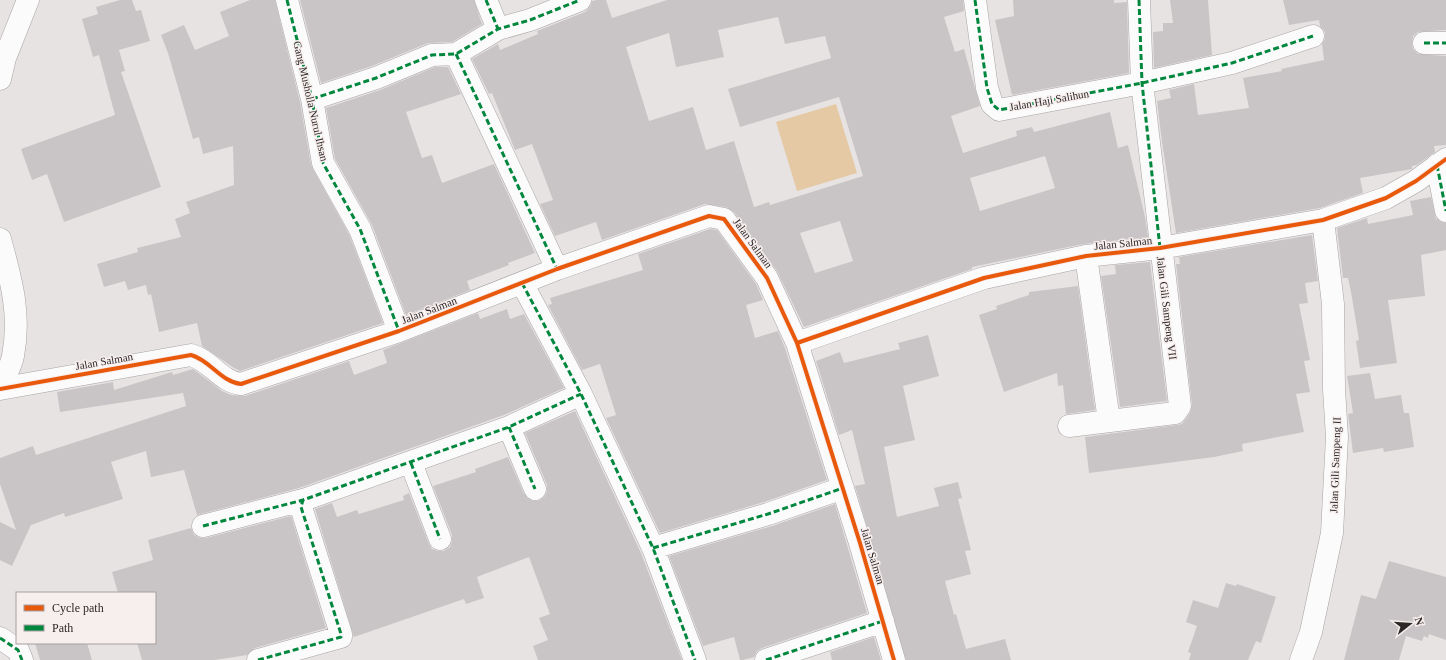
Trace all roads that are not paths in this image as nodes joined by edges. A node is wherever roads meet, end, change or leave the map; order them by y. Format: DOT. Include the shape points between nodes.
graph roads {
  1 [pos="28,0"];
  2 [pos="287,0"];
  3 [pos="486,0"];
  4 [pos="580,0"];
  5 [pos="975,0"];
  6 [pos="1139,0"];
  7 [pos="498,28"];
  8 [pos="1313,36"];
  9 [pos="1424,43"];
  10 [pos="1446,43"];
  11 [pos="456,54"];
  12 [pos="0,79"];
  13 [pos="1142,83"];
  14 [pos="312,99"];
  15 [pos="1442,162"];
  16 [pos="1446,211"];
  17 [pos="1323,220"];
  18 [pos="0,239"];
  19 [pos="1160,248"];
  20 [pos="1086,256"];
  21 [pos="557,269"];
  22 [pos="522,283"];
  23 [pos="399,331"];
  24 [pos="797,343"];
  25 [pos="0,388"];
  26 [pos="581,394"];
  27 [pos="1109,421"];
  28 [pos="1069,426"];
  29 [pos="509,427"];
  30 [pos="411,463"];
  31 [pos="843,488"];
  32 [pos="535,489"];
  33 [pos="303,500"];
  34 [pos="203,526"];
  35 [pos="440,539"];
  36 [pos="653,548"];
  37 [pos="883,621"];
  38 [pos="0,638"];
  39 [pos="22,660"];
  40 [pos="258,660"];
  41 [pos="695,660"];
  42 [pos="766,660"];
  43 [pos="894,660"];
  44 [pos="1301,660"];
  1 -- 12 [label="street" via="5,58"];
  2 -- 14 [label="street, Gang Musholla Nurul Ihsan"];
  3 -- 7 [label="street"];
  4 -- 7 [label="street" via="530,20"];
  5 -- 13 [label="street, Jalan Haji Salihun" via="987,88 992,104 999,110"];
  6 -- 13 [label="street, Jalan Gili Sampeng VII"];
  7 -- 11 [label="street"];
  8 -- 13 [label="street" via="1232,63"];
  9 -- 10 [label="street"];
  11 -- 14 [label="street" via="432,55 376,78"];
  11 -- 21 [label="street"];
  13 -- 19 [label="street, Jalan Gili Sampeng VII"];
  14 -- 23 [label="street, Gang Musholla Nurul Ihsan" via="323,163 360,229"];
  15 -- 16 [label="street"];
  15 -- 17 [label="street, Jalan Salman" via="1386,198"];
  17 -- 19 [label="street, Jalan Salman"];
  17 -- 44 [label="street, Jalan Gili Sampeng II" via="1333,304 1337,437 1332,533 1311,632"];
  18 -- 25 [label="street" via="13,286 17,325 12,358"];
  19 -- 20 [label="street, Jalan Salman"];
  19 -- 27 [label="street, Jalan Gili Sampeng VII" via="1180,406 1175,413"];
  20 -- 24 [label="street, Jalan Salman" via="984,278"];
  20 -- 27 [label="street"];
  21 -- 22 [label="street, Jalan Salman"];
  21 -- 24 [label="street, Jalan Salman" via="709,216 724,219 767,278"];
  22 -- 23 [label="street, Jalan Salman"];
  22 -- 26 [label="street"];
  23 -- 25 [label="street, Jalan Salman" via="240,384 232,383 201,358 191,355"];
  24 -- 31 [label="street, Jalan Salman"];
  26 -- 29 [label="street"];
  26 -- 36 [label="street"];
  27 -- 28 [label="street, Jalan Gili Sampeng VII"];
  29 -- 30 [label="street"];
  29 -- 32 [label="street"];
  30 -- 33 [label="street"];
  30 -- 35 [label="street"];
  31 -- 36 [label="street" via="768,514"];
  31 -- 37 [label="street, Jalan Salman"];
  33 -- 34 [label="street"];
  33 -- 40 [label="street" via="301,507 341,637"];
  36 -- 41 [label="street"];
  37 -- 42 [label="street"];
  37 -- 43 [label="street, Jalan Salman"];
  38 -- 39 [label="street" via="18,650"];
}
